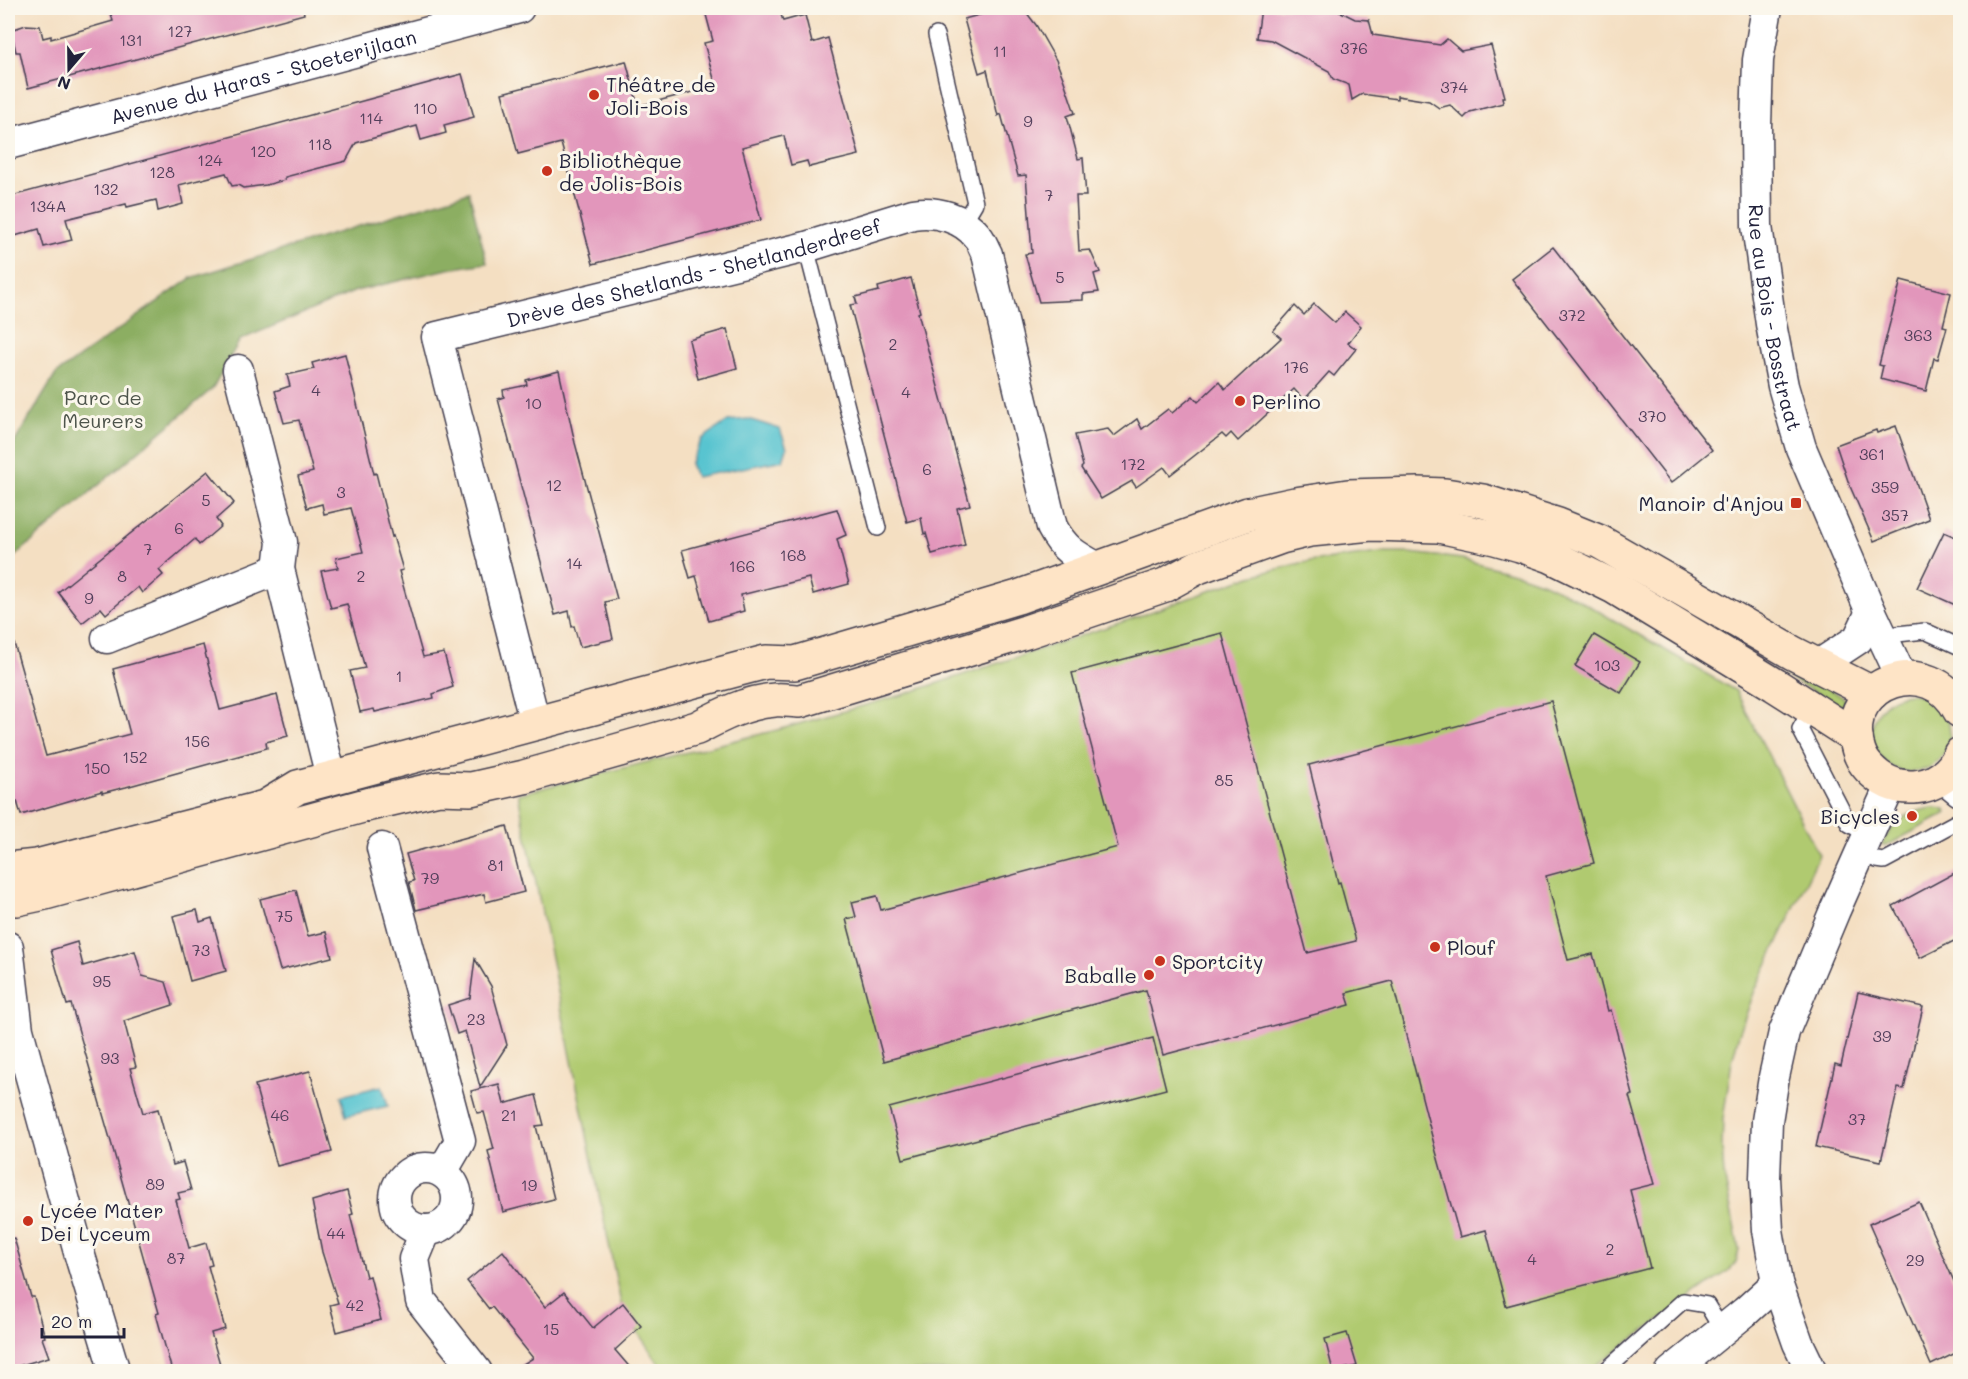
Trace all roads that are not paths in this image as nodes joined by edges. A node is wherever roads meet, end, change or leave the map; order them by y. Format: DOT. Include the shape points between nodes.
graph roads {
  1 [pos="519,8"];
  2 [pos="1767,8"];
  3 [pos="936,35"];
  4 [pos="8,144"];
  5 [pos="963,223"];
  6 [pos="806,247"];
  7 [pos="238,370"];
  8 [pos="878,528"];
  9 [pos="1098,568"];
  10 [pos="279,569"];
  11 [pos="1871,629"];
  12 [pos="107,638"];
  13 [pos="1960,646"];
  14 [pos="1817,666"];
  15 [pos="1902,678"];
  16 [pos="1872,693"];
  17 [pos="1959,705"];
  18 [pos="1812,708"];
  19 [pos="535,723"];
  20 [pos="1856,737"];
  21 [pos="1955,774"];
  22 [pos="332,777"];
  23 [pos="1891,784"];
  24 [pos="1960,820"];
  25 [pos="1865,844"];
  26 [pos="382,848"];
  27 [pos="10,890"];
  28 [pos="8,947"];
  29 [pos="13,1019"];
  30 [pos="442,1172"];
  31 [pos="426,1230"];
  32 [pos="1777,1283"];
  33 [pos="1722,1330"];
  34 [pos="115,1371"];
  35 [pos="477,1371"];
  36 [pos="1604,1371"];
  37 [pos="1671,1371"];
  38 [pos="1812,1371"];
  1 -- 4 [label="street, Avenue du Haras - Stoeterijlaan"];
  2 -- 11 [label="street, Rue au Bois - Bosstraat" via="1758,60 1757,226 1771,324 1801,448"];
  3 -- 5 [label="lane" via="975,203"];
  5 -- 6 [label="street, Drève des Shetlands - Shetlanderdreef" via="927,212"];
  5 -- 9 [label="street" via="978,237 987,254 1053,527 1070,553"];
  6 -- 8 [label="lane"];
  6 -- 19 [label="street, Drève des Shetlands - Shetlanderdreef" via="437,337"];
  7 -- 10 [label="street" via="282,542"];
  9 -- 14 [label="street" via="1248,514 1295,504 1348,496 1445,495 1484,501 1600,542"];
  9 -- 19 [label="street" via="1018,597 795,663 766,662"];
  10 -- 12 [label="street"];
  10 -- 22 [label="street"];
  11 -- 13 [label="lane" via="1925,631"];
  11 -- 14 [label="street"];
  11 -- 15 [label="street, Rue au Bois - Bosstraat"];
  14 -- 16 [label="street"];
  15 -- 16 [label="street"];
  15 -- 17 [label="street" via="1931,682"];
  16 -- 20 [label="street" via="1862,706"];
  18 -- 20 [label="street"];
  18 -- 25 [label="lane" via="1800,729 1849,824"];
  18 -- 27 [label="street" via="1614,587 1551,556 1439,526 1371,524 1310,530 1257,544 1198,567 1165,585 1026,632 800,701 749,705 698,728 524,777 471,789 438,788 370,804 56,890"];
  19 -- 22 [label="street"];
  20 -- 23 [label="street" via="1867,766"];
  21 -- 23 [label="street" via="1922,787"];
  22 -- 27 [label="street" via="298,787 265,807 37,866"];
  23 -- 25 [label="street"];
  24 -- 25 [label="lane" via="1884,861 1877,860"];
  25 -- 32 [label="street" via="1784,1032 1774,1077 1767,1121 1765,1178"];
  26 -- 30 [label="street" via="460,1141"];
  28 -- 29 [label="street"];
  29 -- 34 [label="street"];
  30 -- 31 [label="street" via="456,1191 454,1212 441,1226"];
  30 -- 31 [label="street" via="423,1168 413,1171 399,1184 395,1197 404,1221"];
  31 -- 35 [label="street" via="414,1259 421,1301"];
  32 -- 33 [label="street"];
  32 -- 38 [label="street"];
  33 -- 36 [label="lane" via="1707,1305 1683,1302"];
  33 -- 37 [label="street"];
}
